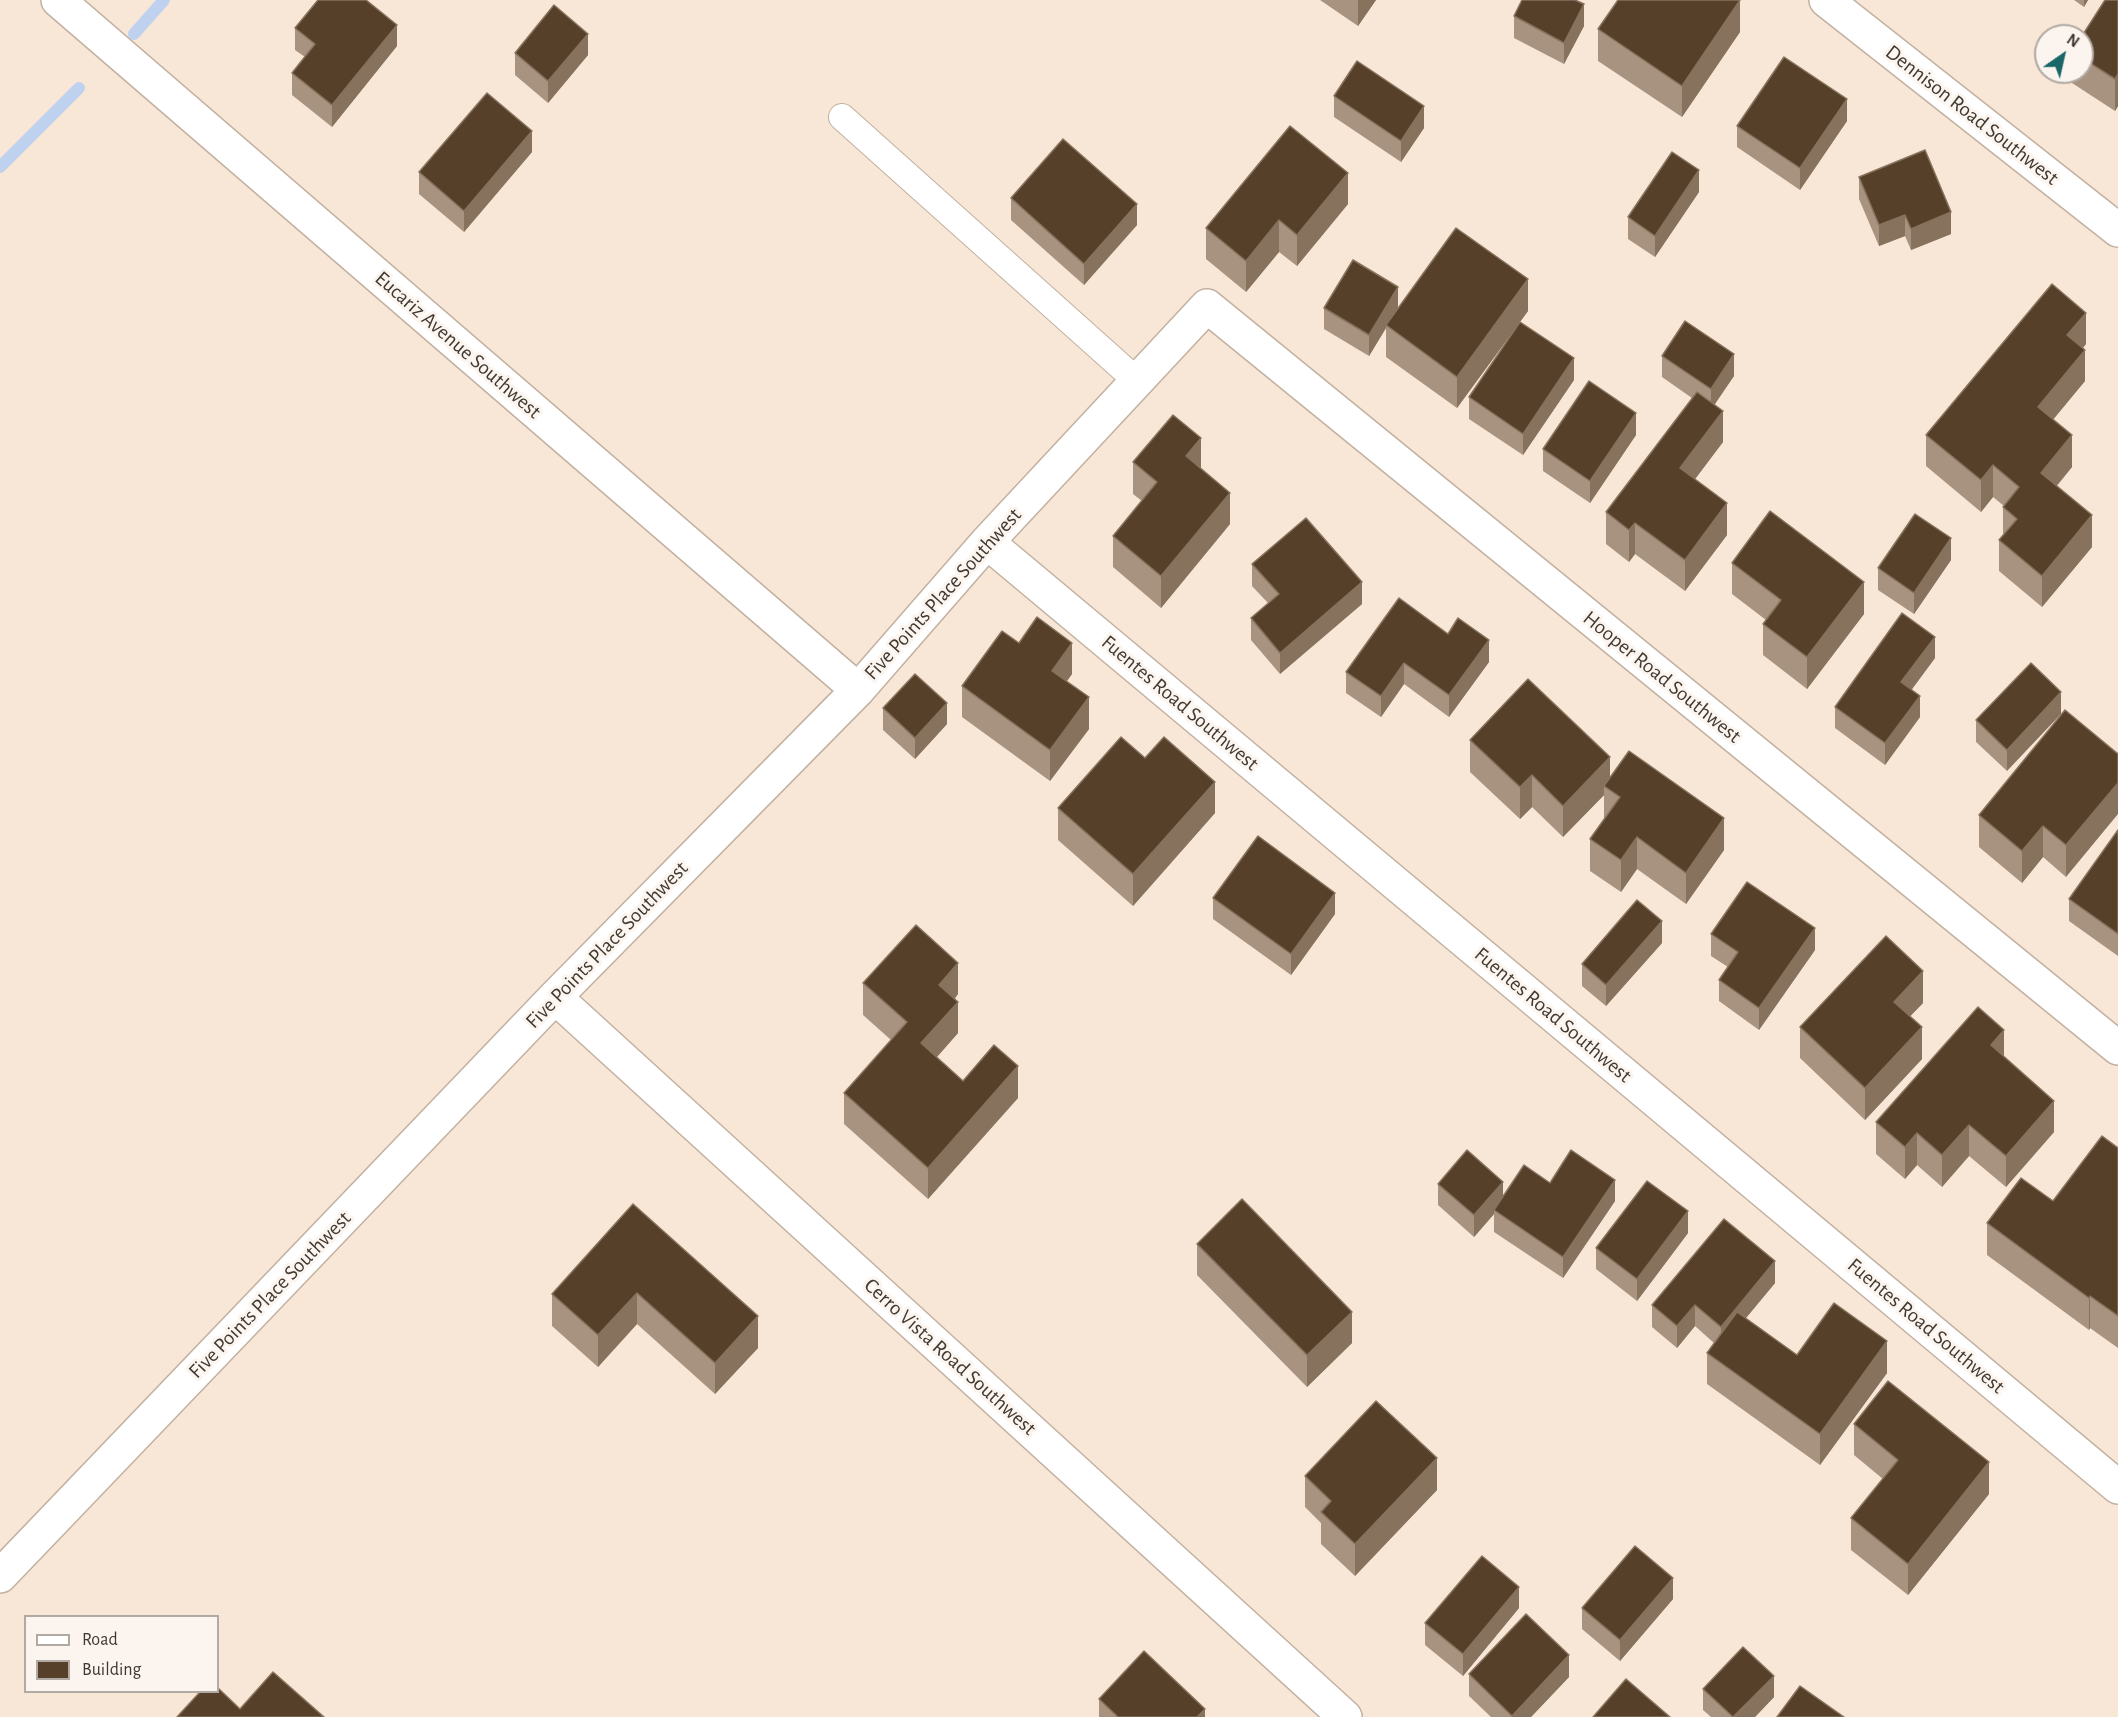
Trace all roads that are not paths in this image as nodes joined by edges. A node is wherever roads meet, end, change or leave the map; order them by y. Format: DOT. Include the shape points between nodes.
graph roads {
  1 [pos="58,0"];
  2 [pos="1826,0"];
  3 [pos="842,117"];
  4 [pos="2118,230"];
  5 [pos="1207,306"];
  6 [pos="1137,381"];
  7 [pos="987,542"];
  8 [pos="858,690"];
  9 [pos="555,997"];
  10 [pos="2118,1048"];
  11 [pos="2118,1487"];
  12 [pos="0,1576"];
  13 [pos="1345,1717"];
  1 -- 8 [label="street, Eucariz Avenue Southwest"];
  2 -- 4 [label="street, Dennison Road Southwest"];
  3 -- 6 [label="lane"];
  5 -- 6 [label="street, Five Points Place Southwest"];
  5 -- 10 [label="street, Hooper Road Southwest"];
  6 -- 7 [label="street, Five Points Place Southwest"];
  7 -- 8 [label="street, Five Points Place Southwest"];
  7 -- 11 [label="street, Fuentes Road Southwest"];
  8 -- 9 [label="street, Five Points Place Southwest"];
  9 -- 12 [label="street, Five Points Place Southwest"];
  9 -- 13 [label="street, Cerro Vista Road Southwest"];
}
